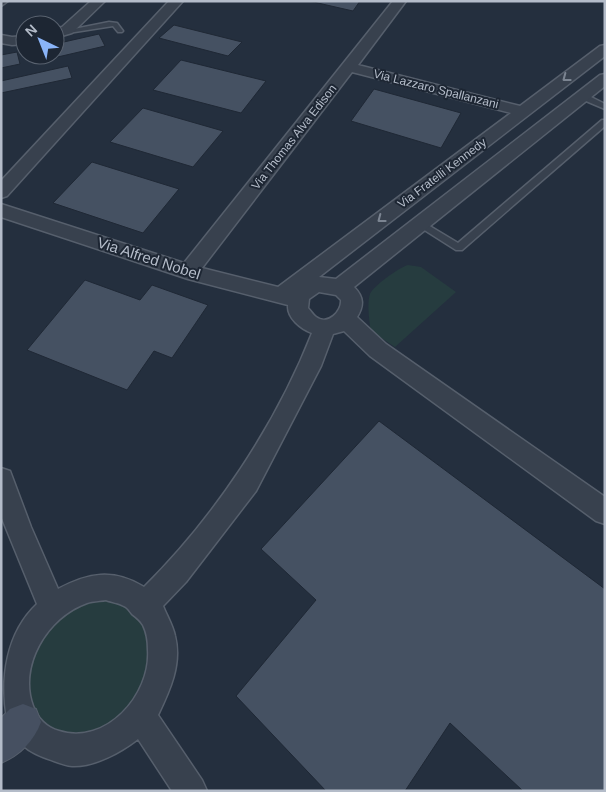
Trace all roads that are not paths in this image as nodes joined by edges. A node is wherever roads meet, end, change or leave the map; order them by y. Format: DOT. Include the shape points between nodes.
graph roads {
  1 [pos="178,1"];
  2 [pos="400,1"];
  3 [pos="94,6"];
  4 [pos="65,28"];
  5 [pos="120,31"];
  6 [pos="65,32"];
  7 [pos="1,39"];
  8 [pos="15,41"];
  9 [pos="605,49"];
  10 [pos="349,67"];
  11 [pos="605,78"];
  12 [pos="582,96"];
  13 [pos="605,107"];
  14 [pos="523,111"];
  15 [pos="605,122"];
  16 [pos="1,192"];
  17 [pos="1,210"];
  18 [pos="420,224"];
  19 [pos="188,272"];
  20 [pos="340,288"];
  21 [pos="289,298"];
  22 [pos="335,324"];
  23 [pos="1,479"];
  24 [pos="605,512"];
  25 [pos="145,605"];
  26 [pos="52,607"];
  27 [pos="141,716"];
  28 [pos="12,733"];
  29 [pos="191,791"];
  1 -- 16 [label="street"];
  2 -- 10 [label="street, Via Thomas Alva Edison"];
  3 -- 4 [label="street"];
  5 -- 6 [label="lane" via="115,24 110,24"];
  7 -- 8 [label="street"];
  9 -- 14 [label="street, Via Fratelli Kennedy, one-way"];
  10 -- 14 [label="street, Via Lazzaro Spallanzani"];
  10 -- 19 [label="street, Via Thomas Alva Edison"];
  11 -- 12 [label="street, Via Fratelli Kennedy"];
  12 -- 13 [label="lane"];
  12 -- 18 [label="street, Via Fratelli Kennedy"];
  14 -- 21 [label="street, Via Fratelli Kennedy, one-way"];
  15 -- 18 [label="lane" via="459,248"];
  17 -- 19 [label="street, Via Alfred Nobel"];
  18 -- 20 [label="street, Via Fratelli Kennedy"];
  19 -- 21 [label="street, Via Alfred Nobel"];
  20 -- 21 [label="street" via="322,284"];
  20 -- 22 [label="street" via="352,303 350,315"];
  21 -- 22 [label="street" via="301,316 315,326"];
  22 -- 24 [label="street" via="378,350"];
  22 -- 25 [label="street" via="246,483 177,573"];
  23 -- 26 [label="street"];
  25 -- 26 [label="street" via="133,595 106,587 81,591"];
  25 -- 27 [label="street" via="163,638 163,666 151,702"];
  26 -- 28 [label="street" via="33,628 17,661"];
  27 -- 28 [label="street" via="120,736 100,746 72,751"];
  27 -- 29 [label="street"];
}
